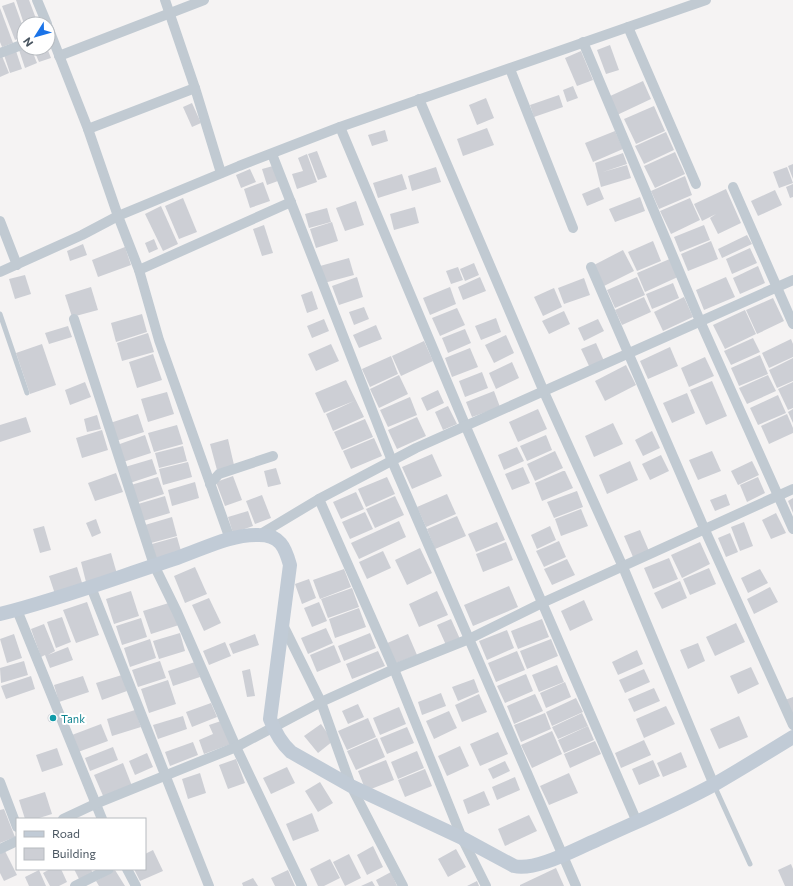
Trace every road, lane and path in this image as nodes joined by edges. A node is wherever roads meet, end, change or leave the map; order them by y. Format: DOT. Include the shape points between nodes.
graph roads {
  1 [pos="37,0"];
  2 [pos="165,0"];
  3 [pos="204,0"];
  4 [pos="706,0"];
  5 [pos="169,13"];
  6 [pos="43,16"];
  7 [pos="628,27"];
  8 [pos="583,42"];
  9 [pos="16,47"];
  10 [pos="56,49"];
  11 [pos="0,53"];
  12 [pos="59,56"];
  13 [pos="510,68"];
  14 [pos="195,88"];
  15 [pos="419,99"];
  16 [pos="340,127"];
  17 [pos="88,130"];
  18 [pos="272,154"];
  19 [pos="221,173"];
  20 [pos="696,184"];
  21 [pos="733,187"];
  22 [pos="291,202"];
  23 [pos="118,216"];
  24 [pos="0,221"];
  25 [pos="572,228"];
  26 [pos="17,265"];
  27 [pos="591,267"];
  28 [pos="139,270"];
  29 [pos="0,272"];
  30 [pos="793,280"];
  31 [pos="777,287"];
  32 [pos="0,314"];
  33 [pos="74,319"];
  34 [pos="700,321"];
  35 [pos="793,324"];
  36 [pos="629,354"];
  37 [pos="544,392"];
  38 [pos="27,393"];
  39 [pos="466,427"];
  40 [pos="273,456"];
  41 [pos="392,461"];
  42 [pos="210,484"];
  43 [pos="793,489"];
  44 [pos="778,496"];
  45 [pos="319,499"];
  46 [pos="704,528"];
  47 [pos="793,529"];
  48 [pos="259,535"];
  49 [pos="230,539"];
  50 [pos="154,565"];
  51 [pos="623,567"];
  52 [pos="91,587"];
  53 [pos="542,603"];
  54 [pos="17,610"];
  55 [pos="0,614"];
  56 [pos="283,625"];
  57 [pos="469,639"];
  58 [pos="394,670"];
  59 [pos="321,702"];
  60 [pos="793,726"];
  61 [pos="274,728"];
  62 [pos="793,737"];
  63 [pos="236,747"];
  64 [pos="164,776"];
  65 [pos="0,782"];
  66 [pos="714,784"];
  67 [pos="351,786"];
  68 [pos="95,804"];
  69 [pos="65,818"];
  70 [pos="102,818"];
  71 [pos="637,822"];
  72 [pos="16,824"];
  73 [pos="462,838"];
  74 [pos="16,841"];
  75 [pos="0,849"];
  76 [pos="562,855"];
  77 [pos="750,864"];
  78 [pos="108,870"];
  79 [pos="128,870"];
  80 [pos="87,884"];
  81 [pos="74,886"];
  82 [pos="136,886"];
  83 [pos="208,886"];
  84 [pos="302,886"];
  85 [pos="403,886"];
  86 [pos="486,886"];
  87 [pos="576,886"];
  1 -- 6 [label="street"];
  2 -- 5 [label="street"];
  3 -- 5 [label="street"];
  4 -- 7 [label="street"];
  5 -- 12 [label="street"];
  5 -- 14 [label="street"];
  7 -- 8 [label="street"];
  7 -- 20 [label="street"];
  8 -- 13 [label="street"];
  8 -- 34 [label="street"];
  9 -- 11 [label="street"];
  10 -- 12 [label="street"];
  12 -- 17 [label="street"];
  13 -- 15 [label="street"];
  13 -- 25 [label="street"];
  14 -- 17 [label="street"];
  14 -- 19 [label="street"];
  15 -- 16 [label="street"];
  15 -- 37 [label="street"];
  16 -- 18 [label="street"];
  16 -- 39 [label="street"];
  17 -- 23 [label="street"];
  18 -- 19 [label="street"];
  18 -- 22 [label="street"];
  19 -- 23 [label="street"];
  21 -- 31 [label="street"];
  22 -- 28 [label="street"];
  22 -- 41 [label="street"];
  23 -- 26 [label="street"];
  23 -- 28 [label="street"];
  24 -- 26 [label="street"];
  26 -- 29 [label="street"];
  27 -- 36 [label="street"];
  28 -- 42 [label="street" via="159,340"];
  30 -- 31 [label="street"];
  31 -- 34 [label="street"];
  31 -- 35 [label="street"];
  32 -- 38 [label="lane"];
  33 -- 50 [label="street"];
  34 -- 36 [label="street"];
  34 -- 44 [label="street"];
  36 -- 37 [label="street"];
  36 -- 46 [label="street"];
  37 -- 39 [label="street"];
  37 -- 51 [label="street"];
  39 -- 41 [label="street"];
  39 -- 53 [label="street"];
  40 -- 42 [label="street" via="219,474"];
  41 -- 45 [label="street"];
  41 -- 57 [label="street"];
  42 -- 49 [label="street"];
  43 -- 44 [label="street"];
  44 -- 46 [label="street"];
  44 -- 47 [label="street"];
  45 -- 48 [label="street"];
  45 -- 58 [label="street"];
  46 -- 51 [label="street"];
  46 -- 60 [label="street"];
  48 -- 49 [label="street"];
  48 -- 56 [label="street" via="277,539 286,548 290,565"];
  49 -- 50 [label="street"];
  50 -- 52 [label="street"];
  50 -- 63 [label="street" via="178,612"];
  51 -- 53 [label="street"];
  51 -- 66 [label="street"];
  52 -- 54 [label="street"];
  52 -- 64 [label="street"];
  53 -- 57 [label="street"];
  53 -- 71 [label="street"];
  54 -- 55 [label="street"];
  54 -- 68 [label="street"];
  56 -- 59 [label="street"];
  56 -- 61 [label="street" via="270,718"];
  57 -- 58 [label="street"];
  57 -- 76 [label="street"];
  58 -- 59 [label="street"];
  58 -- 73 [label="street"];
  59 -- 61 [label="street"];
  59 -- 67 [label="street"];
  61 -- 63 [label="street"];
  61 -- 67 [label="street" via="291,752"];
  62 -- 66 [label="street"];
  63 -- 64 [label="street"];
  63 -- 84 [label="street"];
  64 -- 68 [label="street"];
  64 -- 83 [label="street"];
  65 -- 72 [label="street"];
  66 -- 71 [label="street"];
  66 -- 77 [label="lane"];
  67 -- 73 [label="street"];
  67 -- 85 [label="street"];
  68 -- 69 [label="street"];
  68 -- 70 [label="street"];
  71 -- 76 [label="street"];
  73 -- 76 [label="street" via="514,866 528,867"];
  73 -- 86 [label="street"];
  74 -- 75 [label="street"];
  76 -- 87 [label="street"];
  78 -- 80 [label="street"];
  79 -- 82 [label="street"];
  80 -- 81 [label="street"];
}
